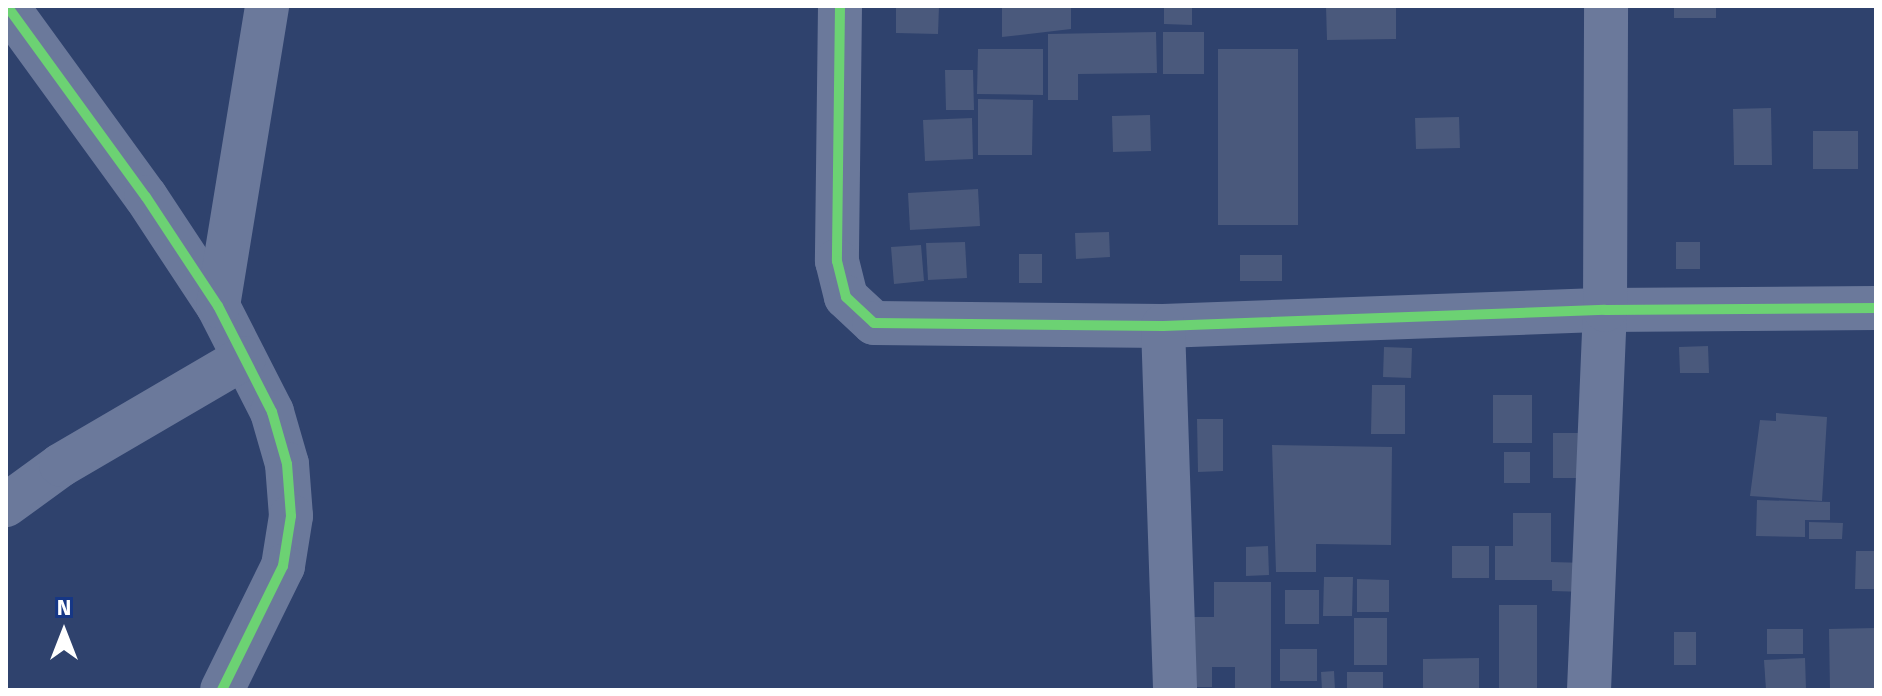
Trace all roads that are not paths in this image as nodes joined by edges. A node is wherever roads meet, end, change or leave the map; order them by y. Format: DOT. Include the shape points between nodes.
graph roads {
  1 [pos="7,6"];
  2 [pos="267,6"];
  3 [pos="840,6"];
  4 [pos="1606,6"];
  5 [pos="218,306"];
  6 [pos="1876,308"];
  7 [pos="1605,310"];
  8 [pos="1163,326"];
  9 [pos="244,358"];
  10 [pos="6,505"];
  11 [pos="222,690"];
  12 [pos="1175,690"];
  13 [pos="1589,690"];
  1 -- 5 [label="street"];
  2 -- 5 [label="street"];
  3 -- 8 [label="street" via="837,261 846,297 874,323"];
  4 -- 7 [label="street"];
  5 -- 9 [label="street"];
  6 -- 7 [label="street"];
  7 -- 8 [label="street"];
  7 -- 13 [label="street"];
  8 -- 12 [label="street"];
  9 -- 10 [label="street" via="61,465"];
  9 -- 11 [label="street" via="272,412 287,464 291,516 283,566"];
}
